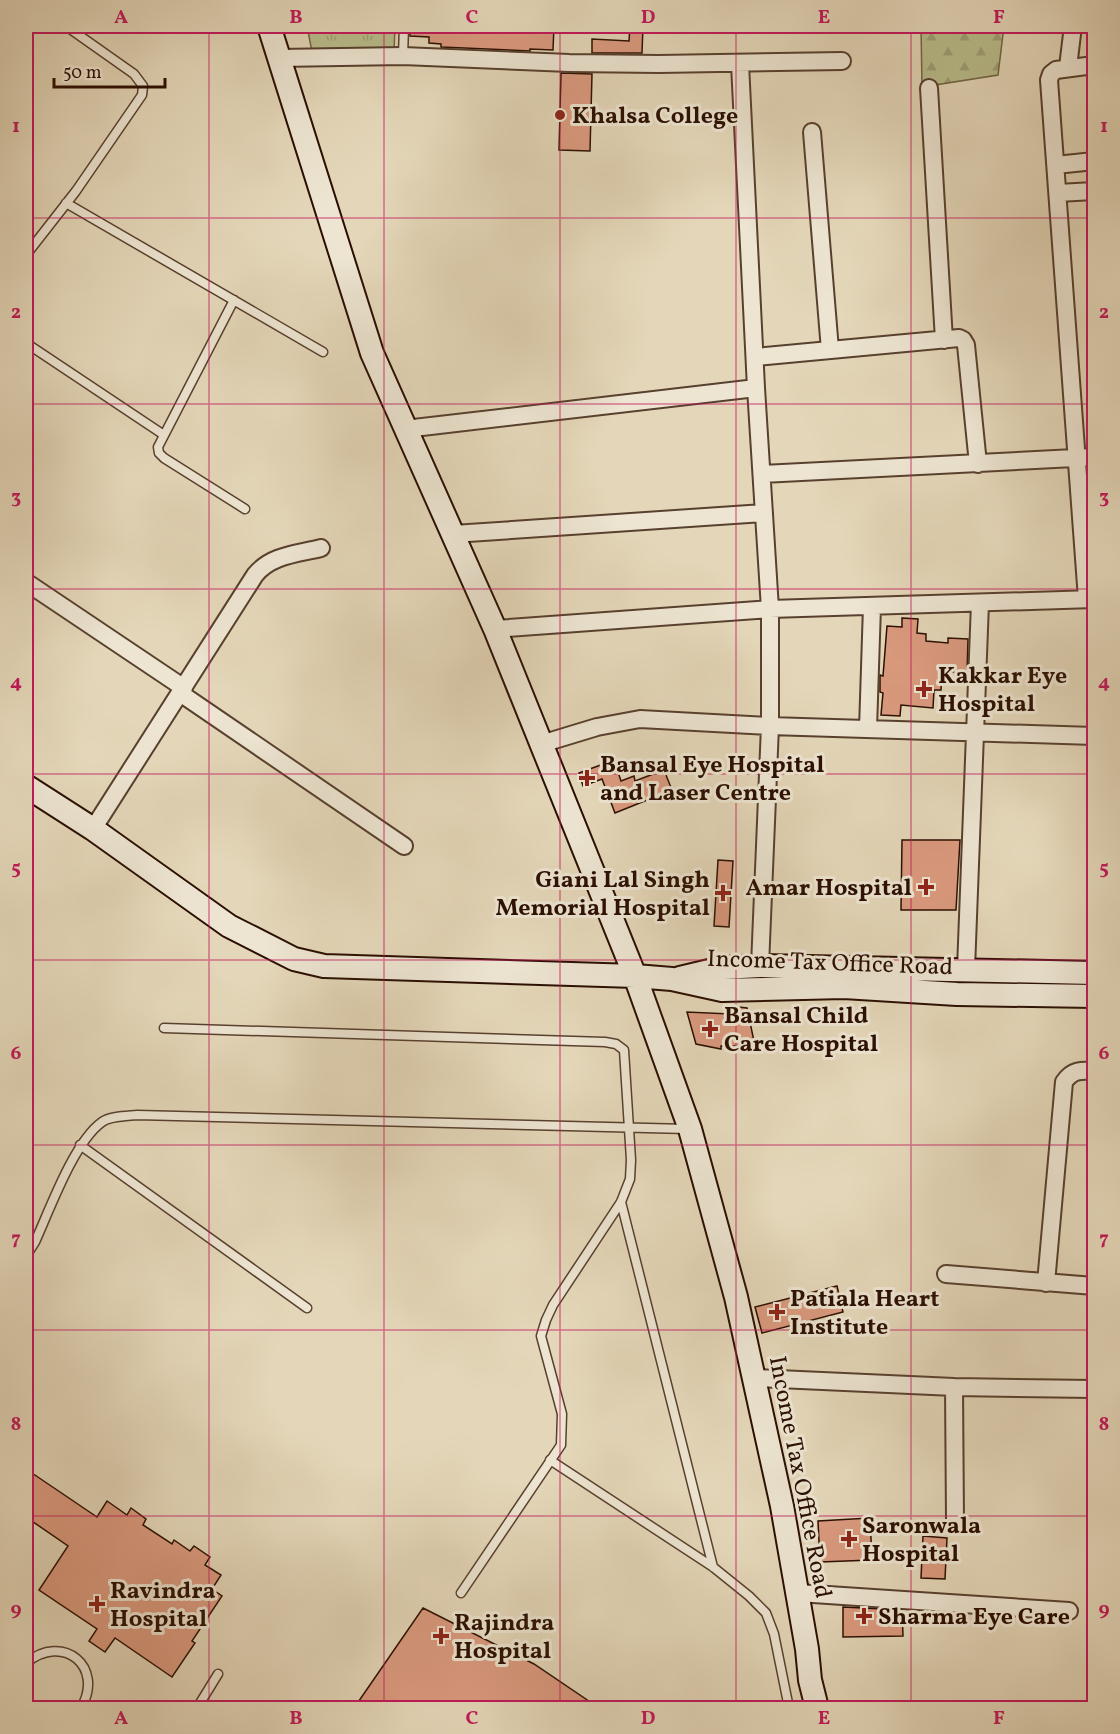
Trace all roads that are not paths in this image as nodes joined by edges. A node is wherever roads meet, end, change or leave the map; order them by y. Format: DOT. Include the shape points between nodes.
graph roads {
  1 [pos="66,26"];
  2 [pos="269,26"];
  3 [pos="404,26"];
  4 [pos="1073,26"];
  5 [pos="403,56"];
  6 [pos="279,58"];
  7 [pos="842,62"];
  8 [pos="740,64"];
  9 [pos="1095,65"];
  10 [pos="1068,67"];
  11 [pos="929,88"];
  12 [pos="812,132"];
  13 [pos="1095,161"];
  14 [pos="1056,165"];
  15 [pos="1095,191"];
  16 [pos="1058,193"];
  17 [pos="66,203"];
  18 [pos="26,255"];
  19 [pos="234,300"];
  20 [pos="944,340"];
  21 [pos="26,343"];
  22 [pos="830,350"];
  23 [pos="323,352"];
  24 [pos="755,357"];
  25 [pos="756,388"];
  26 [pos="405,429"];
  27 [pos="164,435"];
  28 [pos="1095,458"];
  29 [pos="1077,459"];
  30 [pos="978,464"];
  31 [pos="762,474"];
  32 [pos="244,509"];
  33 [pos="764,513"];
  34 [pos="453,534"];
  35 [pos="321,548"];
  36 [pos="26,582"];
  37 [pos="1091,599"];
  38 [pos="980,603"];
  39 [pos="872,606"];
  40 [pos="770,609"];
  41 [pos="495,629"];
  42 [pos="182,691"];
  43 [pos="770,726"];
  44 [pos="868,729"];
  45 [pos="975,733"];
  46 [pos="1095,736"];
  47 [pos="541,744"];
  48 [pos="26,786"];
  49 [pos="93,829"];
  50 [pos="404,846"];
  51 [pos="760,966"];
  52 [pos="966,969"];
  53 [pos="1095,973"];
  54 [pos="635,976"];
  55 [pos="672,979"];
  56 [pos="1095,996"];
  57 [pos="164,1028"];
  58 [pos="1095,1071"];
  59 [pos="629,1128"];
  60 [pos="690,1129"];
  61 [pos="80,1145"];
  62 [pos="621,1202"];
  63 [pos="26,1256"];
  64 [pos="946,1274"];
  65 [pos="1046,1283"];
  66 [pos="1095,1286"];
  67 [pos="307,1308"];
  68 [pos="754,1378"];
  69 [pos="954,1387"];
  70 [pos="1095,1389"];
  71 [pos="550,1460"];
  72 [pos="955,1521"];
  73 [pos="713,1567"];
  74 [pos="461,1593"];
  75 [pos="798,1593"];
  76 [pos="1070,1611"];
  77 [pos="26,1663"];
  78 [pos="218,1674"];
  79 [pos="86,1707"];
  80 [pos="197,1708"];
  81 [pos="789,1708"];
  82 [pos="817,1708"];
  1 -- 17 [label="lane" via="134,74 143,86 142,95"];
  2 -- 6 [label="street"];
  3 -- 5 [label="lane"];
  4 -- 10 [label="street"];
  5 -- 6 [label="street"];
  5 -- 8 [label="street" via="568,63"];
  6 -- 26 [label="street" via="372,353"];
  7 -- 8 [label="street"];
  8 -- 24 [label="street"];
  9 -- 10 [label="street"];
  10 -- 14 [label="street" via="1056,70 1049,80"];
  11 -- 20 [label="street"];
  12 -- 22 [label="street"];
  13 -- 14 [label="street"];
  14 -- 16 [label="street"];
  15 -- 16 [label="street"];
  16 -- 29 [label="street"];
  17 -- 18 [label="lane"];
  17 -- 19 [label="lane"];
  19 -- 23 [label="lane"];
  19 -- 27 [label="lane"];
  20 -- 22 [label="street"];
  20 -- 30 [label="street" via="959,338 966,345"];
  21 -- 27 [label="lane"];
  22 -- 24 [label="street"];
  24 -- 25 [label="street"];
  25 -- 26 [label="street"];
  25 -- 31 [label="street"];
  26 -- 34 [label="street"];
  27 -- 32 [label="lane" via="158,447 164,458"];
  28 -- 29 [label="street"];
  29 -- 30 [label="street"];
  29 -- 37 [label="street"];
  30 -- 31 [label="street"];
  31 -- 33 [label="street"];
  33 -- 34 [label="street"];
  33 -- 40 [label="street"];
  34 -- 41 [label="street"];
  35 -- 42 [label="street" via="274,559 263,566"];
  36 -- 42 [label="street"];
  37 -- 38 [label="street"];
  38 -- 39 [label="street"];
  38 -- 45 [label="street"];
  39 -- 40 [label="street"];
  39 -- 44 [label="street"];
  40 -- 41 [label="street"];
  40 -- 43 [label="street"];
  41 -- 47 [label="street"];
  42 -- 49 [label="street"];
  42 -- 50 [label="street"];
  43 -- 44 [label="street"];
  43 -- 47 [label="street" via="640,719"];
  43 -- 51 [label="street"];
  44 -- 45 [label="street"];
  45 -- 46 [label="street"];
  45 -- 52 [label="street"];
  47 -- 54 [label="street"];
  48 -- 49 [label="street"];
  49 -- 54 [label="street" via="229,926 294,960 324,966"];
  51 -- 52 [label="street"];
  51 -- 55 [label="street" via="722,968"];
  52 -- 53 [label="street"];
  54 -- 55 [label="street, Income Tax Office Road"];
  54 -- 60 [label="street, Income Tax Office Road"];
  55 -- 56 [label="street, Income Tax Office Road" via="723,990 844,987"];
  57 -- 59 [label="lane" via="615,1044 624,1050"];
  58 -- 65 [label="street" via="1070,1074 1064,1082"];
  59 -- 60 [label="lane"];
  59 -- 61 [label="lane" via="137,1115 103,1121"];
  59 -- 62 [label="lane" via="630,1179"];
  60 -- 68 [label="street, Income Tax Office Road"];
  61 -- 63 [label="lane"];
  61 -- 67 [label="lane"];
  62 -- 71 [label="lane" via="546,1320 542,1336 562,1414 561,1445"];
  62 -- 73 [label="lane"];
  64 -- 65 [label="street"];
  65 -- 66 [label="street"];
  68 -- 69 [label="street"];
  68 -- 75 [label="street, Income Tax Office Road"];
  69 -- 70 [label="street"];
  69 -- 72 [label="street"];
  71 -- 73 [label="lane"];
  71 -- 74 [label="lane"];
  73 -- 81 [label="lane" via="766,1613"];
  75 -- 76 [label="street"];
  75 -- 82 [label="street, Income Tax Office Road"];
  77 -- 79 [label="lane" via="50,1650 77,1659 89,1684"];
  78 -- 80 [label="lane"];
}
